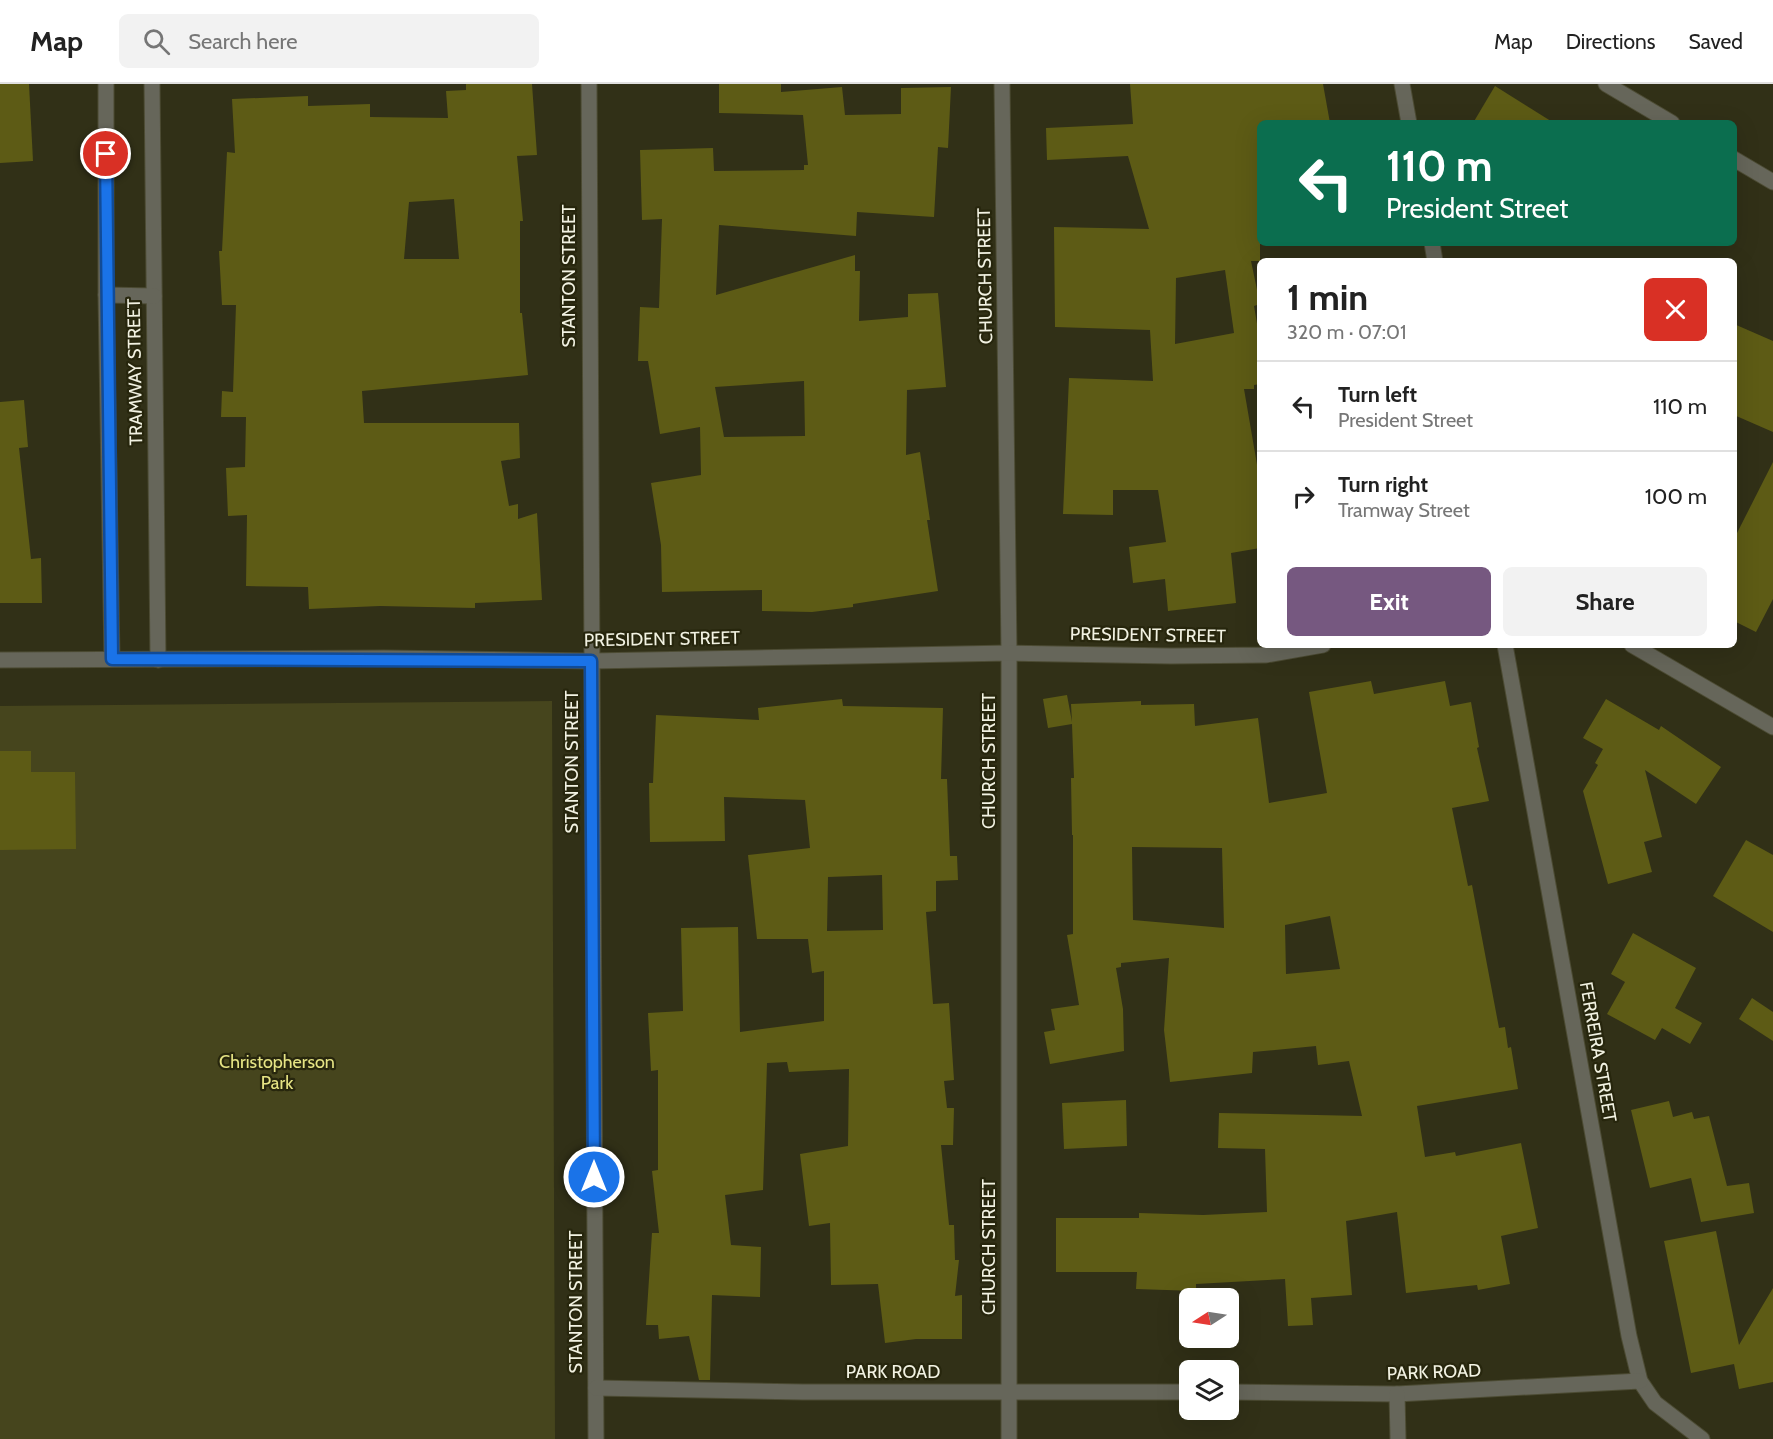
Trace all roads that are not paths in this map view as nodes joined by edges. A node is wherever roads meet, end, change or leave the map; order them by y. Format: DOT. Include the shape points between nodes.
graph roads {
  1 [pos="106,84"];
  2 [pos="152,84"];
  3 [pos="589,84"];
  4 [pos="1002,84"];
  5 [pos="1402,84"];
  6 [pos="1606,84"];
  7 [pos="1408,120"];
  8 [pos="1667,120"];
  9 [pos="1737,161"];
  10 [pos="1773,182"];
  11 [pos="106,295"];
  12 [pos="154,296"];
  13 [pos="1306,648"];
  14 [pos="1506,648"];
  15 [pos="1637,648"];
  16 [pos="1009,653"];
  17 [pos="112,659"];
  18 [pos="0,660"];
  19 [pos="158,660"];
  20 [pos="591,661"];
  21 [pos="1773,727"];
  22 [pos="1640,1381"];
  23 [pos="596,1388"];
  24 [pos="1008,1391"];
  25 [pos="1179,1392"];
  26 [pos="1239,1392"];
  27 [pos="1397,1394"];
  28 [pos="596,1439"];
  29 [pos="1009,1439"];
  30 [pos="1398,1439"];
  31 [pos="1702,1439"];
  1 -- 11 [label="street, TRAMWAY STREET"];
  2 -- 12 [label="street, TRAMWAY STREET"];
  3 -- 20 [label="street, STANTON STREET"];
  4 -- 16 [label="street, CHURCH STREET"];
  5 -- 7 [label="street"];
  6 -- 8 [label="street"];
  9 -- 10 [label="street"];
  11 -- 12 [label="street"];
  11 -- 17 [label="street, TRAMWAY STREET"];
  12 -- 19 [label="street, TRAMWAY STREET"];
  13 -- 16 [label="street, PRESIDENT STREET" via="1266,655"];
  14 -- 22 [label="street, FERREIRA STREET"];
  15 -- 21 [label="street"];
  16 -- 20 [label="street, PRESIDENT STREET"];
  16 -- 24 [label="street, CHURCH STREET"];
  17 -- 18 [label="street, PRESIDENT STREET"];
  17 -- 19 [label="street, PRESIDENT STREET"];
  19 -- 20 [label="street, PRESIDENT STREET"];
  20 -- 23 [label="street, STANTON STREET"];
  22 -- 27 [label="street, PARK ROAD"];
  22 -- 31 [label="street, FERREIRA STREET" via="1656,1403"];
  23 -- 24 [label="street, PARK ROAD"];
  23 -- 28 [label="street, STANTON STREET"];
  24 -- 25 [label="street, PARK ROAD"];
  24 -- 29 [label="street, CHURCH STREET"];
  26 -- 27 [label="street, PARK ROAD"];
  27 -- 30 [label="street"];
}
